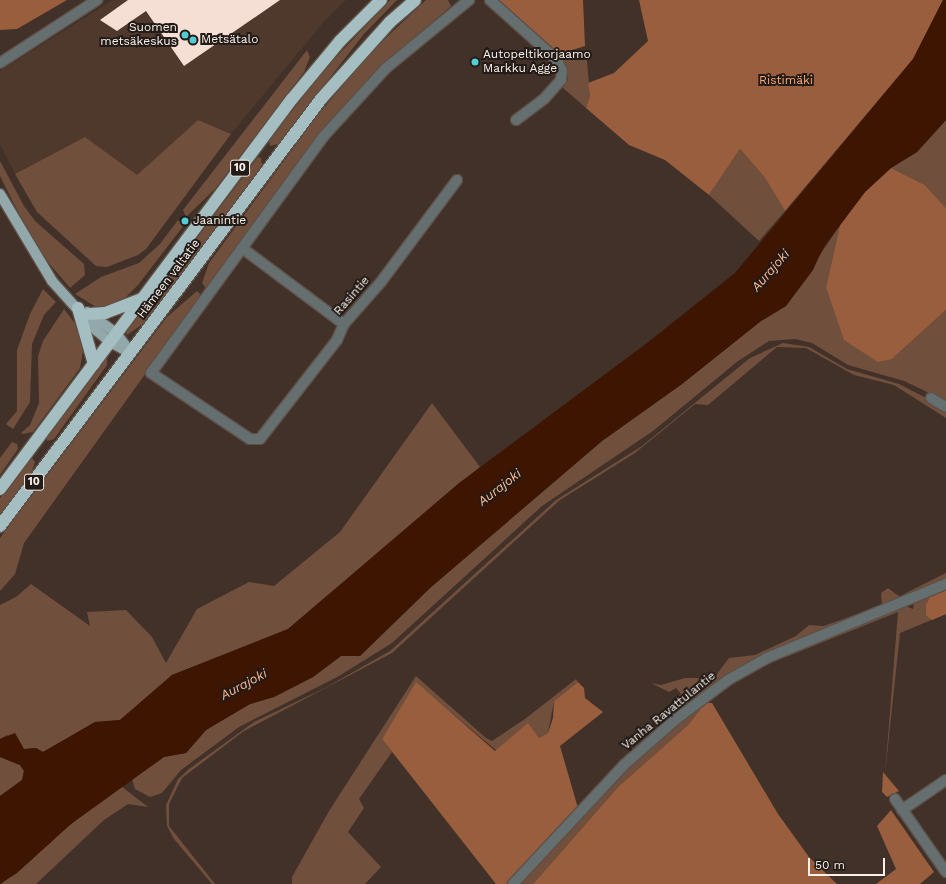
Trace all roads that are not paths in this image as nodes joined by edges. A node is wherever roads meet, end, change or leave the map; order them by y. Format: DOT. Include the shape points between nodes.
graph roads {
  1 [pos="97,0"];
  2 [pos="381,0"];
  3 [pos="415,0"];
  4 [pos="468,0"];
  5 [pos="490,0"];
  6 [pos="0,63"];
  7 [pos="516,120"];
  8 [pos="457,180"];
  9 [pos="0,194"];
  10 [pos="242,248"];
  11 [pos="142,298"];
  12 [pos="78,308"];
  13 [pos="90,314"];
  14 [pos="344,324"];
  15 [pos="113,338"];
  16 [pos="131,353"];
  17 [pos="94,364"];
  18 [pos="931,398"];
  19 [pos="946,407"];
  20 [pos="0,489"];
  21 [pos="0,526"];
  22 [pos="946,584"];
  23 [pos="946,780"];
  24 [pos="895,799"];
  25 [pos="902,810"];
  26 [pos="946,872"];
  27 [pos="513,884"];
  1 -- 6 [label="street"];
  2 -- 11 [label="highway, Hämeen valtatie / 10" via="343,38 292,99"];
  3 -- 16 [label="highway, Hämeen valtatie / 10" via="390,22 321,99"];
  4 -- 10 [label="street" via="411,45 338,118"];
  5 -- 7 [label="street" via="556,59 562,72 561,80 544,99"];
  8 -- 14 [label="street, Rasintie" via="377,287"];
  9 -- 12 [label="main road" via="42,266"];
  10 -- 14 [label="street"];
  10 -- 14 [label="street, Rasintie" via="151,373 256,441 265,435 337,340"];
  11 -- 13 [label="highway" via="105,313"];
  11 -- 15 [label="highway, Hämeen valtatie / 10"];
  12 -- 13 [label="main road"];
  12 -- 15 [label="main road"];
  12 -- 17 [label="highway"];
  13 -- 15 [label="main road"];
  15 -- 16 [label="main road"];
  15 -- 17 [label="highway, Hämeen valtatie / 10"];
  16 -- 21 [label="highway, Hämeen valtatie / 10"];
  17 -- 20 [label="highway, Hämeen valtatie / 10"];
  18 -- 19 [label="street"];
  22 -- 27 [label="street, Vanha Ravattulantie" via="767,658 722,684 624,765"];
  23 -- 25 [label="street"];
  24 -- 25 [label="street"];
  25 -- 26 [label="street"];
}
